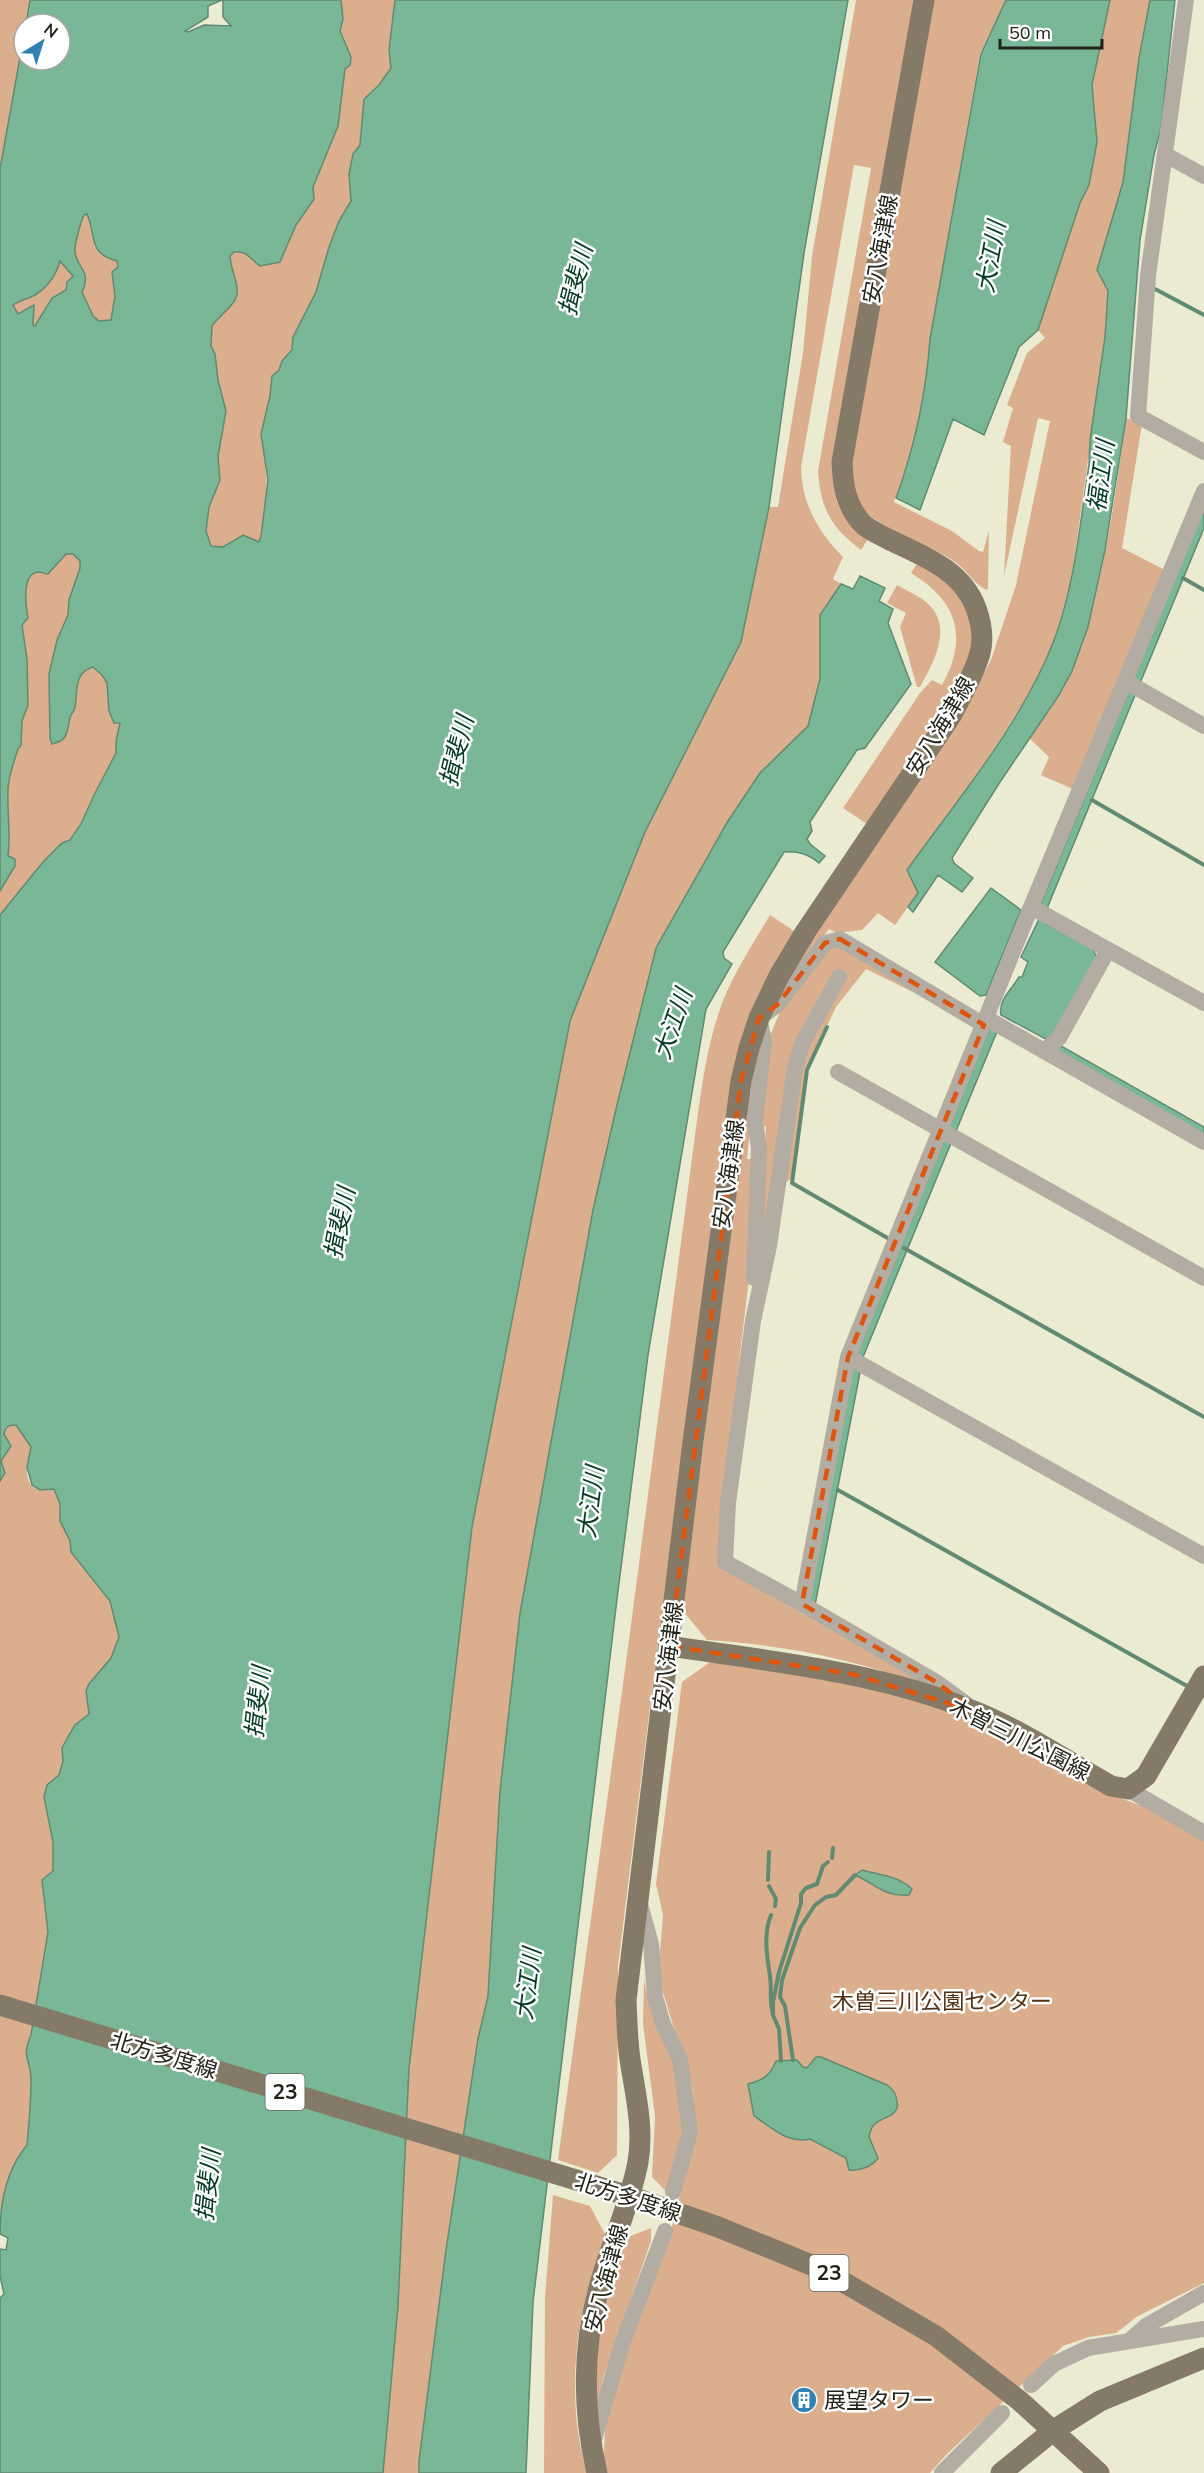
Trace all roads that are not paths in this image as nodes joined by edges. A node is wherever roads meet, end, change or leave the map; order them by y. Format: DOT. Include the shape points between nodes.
graph roads {
  1 [pos="924,0"];
  2 [pos="1186,0"];
  3 [pos="1166,155"];
  4 [pos="1204,176"];
  5 [pos="1204,452"];
  6 [pos="1204,491"];
  7 [pos="1131,685"];
  8 [pos="1204,726"];
  9 [pos="1039,911"];
  10 [pos="1108,950"];
  11 [pos="839,977"];
  12 [pos="1204,1003"];
  13 [pos="759,1018"];
  14 [pos="985,1021"];
  15 [pos="1050,1045"];
  16 [pos="838,1072"];
  17 [pos="946,1133"];
  18 [pos="1204,1142"];
  19 [pos="1204,1278"];
  20 [pos="753,1322"];
  21 [pos="854,1360"];
  22 [pos="1204,1556"];
  23 [pos="802,1604"];
  24 [pos="670,1646"];
  25 [pos="1201,1689"];
  26 [pos="974,1711"];
  27 [pos="1128,1789"];
  28 [pos="1204,1833"];
  29 [pos="638,1898"];
  30 [pos="0,2005"];
  31 [pos="674,2192"];
  32 [pos="629,2196"];
  33 [pos="665,2231"];
  34 [pos="1204,2294"];
  35 [pos="1204,2329"];
  36 [pos="1129,2341"];
  37 [pos="1204,2358"];
  38 [pos="1031,2385"];
  39 [pos="1002,2413"];
  40 [pos="1054,2430"];
  41 [pos="592,2449"];
  42 [pos="1092,2467"];
  43 [pos="597,2473"];
  44 [pos="942,2473"];
  45 [pos="1001,2473"];
  1 -- 13 [label="main road, 安八海津線" via="842,462 843,488 854,512 870,530 943,566 957,578 971,596 981,622 980,651 951,716 806,931"];
  2 -- 3 [label="street"];
  3 -- 4 [label="street"];
  3 -- 5 [label="street" via="1148,276 1138,416"];
  6 -- 7 [label="street"];
  7 -- 8 [label="street"];
  7 -- 9 [label="street"];
  9 -- 10 [label="street"];
  9 -- 14 [label="street"];
  10 -- 12 [label="street"];
  10 -- 15 [label="street"];
  11 -- 20 [label="street" via="802,1044 795,1068 769,1246"];
  13 -- 14 [label="street" via="777,1005 825,943 840,939"];
  13 -- 20 [label="street" via="764,1041 755,1121 759,1148"];
  13 -- 24 [label="main road, 安八海津線" via="741,1081"];
  14 -- 15 [label="street"];
  14 -- 17 [label="street"];
  15 -- 18 [label="street"];
  16 -- 17 [label="street"];
  17 -- 19 [label="street"];
  17 -- 21 [label="street"];
  20 -- 23 [label="street" via="728,1503 725,1562"];
  21 -- 22 [label="street"];
  21 -- 23 [label="street"];
  23 -- 26 [label="street" via="936,1682"];
  24 -- 26 [label="main road, 木曽三川公園線" via="852,1674 928,1693"];
  24 -- 29 [label="main road, 安八海津線"];
  25 -- 27 [label="main road" via="1146,1776"];
  26 -- 27 [label="main road, 木曽三川公園線" via="1111,1786"];
  27 -- 28 [label="street"];
  29 -- 31 [label="street" via="651,1944 655,1997 680,2060 690,2132"];
  29 -- 32 [label="main road, 安八海津線" via="626,2000 629,2056 641,2122 638,2161"];
  30 -- 32 [label="main road, 北方多度線 / 23"];
  32 -- 40 [label="main road, 北方多度線 / 23" via="821,2269 936,2336"];
  32 -- 41 [label="main road, 安八海津線" via="598,2289 590,2328 586,2409"];
  33 -- 41 [label="street" via="622,2344"];
  34 -- 36 [label="street" via="1146,2326"];
  35 -- 36 [label="street"];
  36 -- 38 [label="street" via="1088,2348 1054,2364"];
  37 -- 40 [label="main road" via="1100,2401"];
  39 -- 44 [label="street"];
  40 -- 42 [label="main road, 北方多度線"];
  40 -- 45 [label="main road"];
  41 -- 43 [label="main road, 安八海津線"];
}
